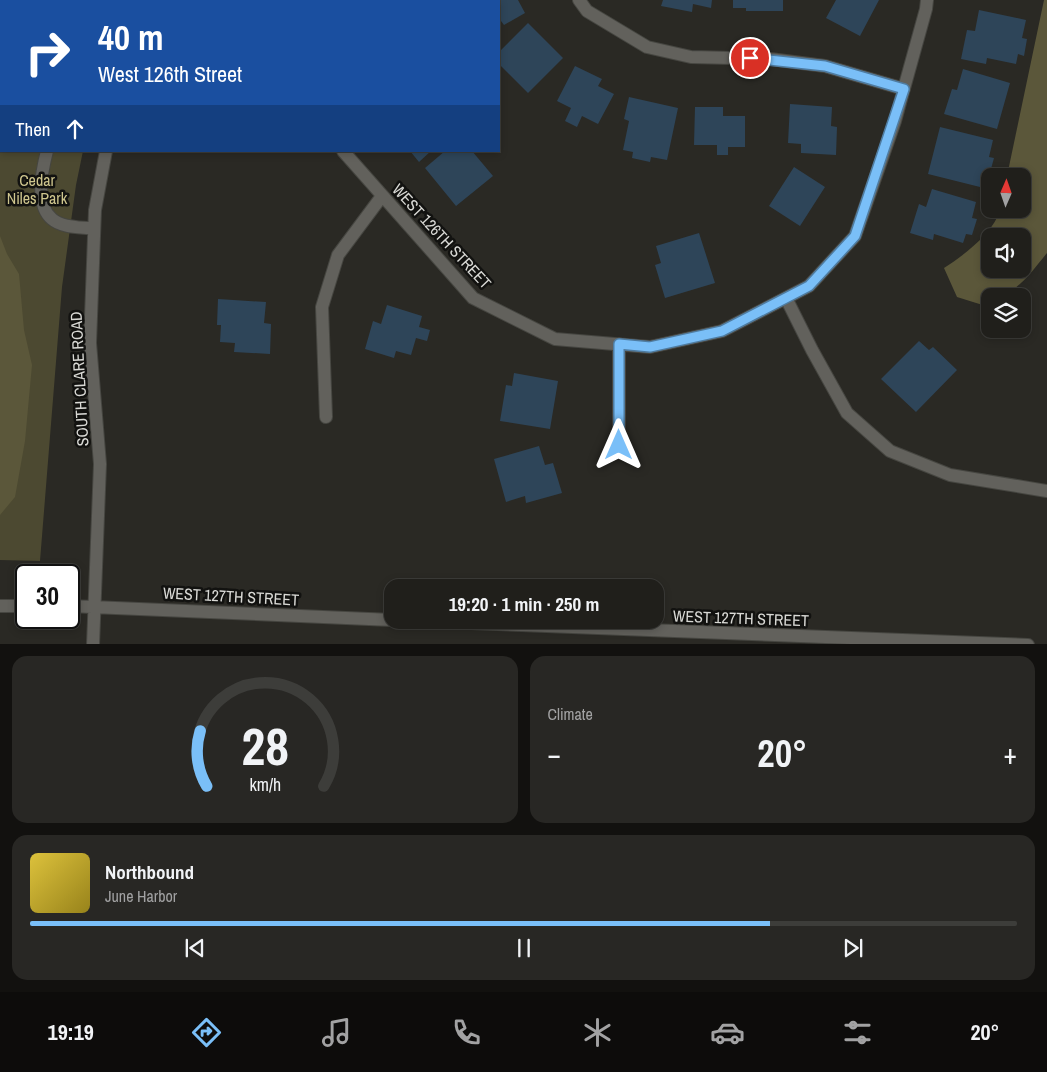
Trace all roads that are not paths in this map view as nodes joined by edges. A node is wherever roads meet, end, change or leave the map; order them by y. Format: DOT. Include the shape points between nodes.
graph roads {
  1 [pos="580,0"];
  2 [pos="927,0"];
  3 [pos="904,89"];
  4 [pos="47,152"];
  5 [pos="106,152"];
  6 [pos="344,152"];
  7 [pos="382,196"];
  8 [pos="94,229"];
  9 [pos="786,298"];
  10 [pos="619,344"];
  11 [pos="326,417"];
  12 [pos="619,445"];
  13 [pos="1047,491"];
  14 [pos="95,605"];
  15 [pos="0,606"];
  16 [pos="15,606"];
  17 [pos="80,606"];
  18 [pos="384,620"];
  19 [pos="631,629"];
  20 [pos="93,644"];
  21 [pos="1028,644"];
  1 -- 3 [label="street" via="587,11 647,47 691,57 770,59 825,66"];
  2 -- 3 [label="street, WEST 126TH STREET"];
  3 -- 9 [label="street, WEST 126TH STREET" via="855,236 809,286"];
  4 -- 8 [label="street" via="42,194 46,212 59,224"];
  5 -- 8 [label="street, SOUTH CLARE ROAD"];
  6 -- 7 [label="street, WEST 126TH STREET"];
  7 -- 10 [label="street, WEST 126TH STREET" via="474,298 555,339"];
  7 -- 11 [label="street" via="338,255 322,307"];
  8 -- 14 [label="street, SOUTH CLARE ROAD" via="90,343 100,464"];
  9 -- 10 [label="street, WEST 126TH STREET" via="722,331 650,347"];
  9 -- 13 [label="street" via="847,413 890,452 950,475"];
  10 -- 12 [label="street"];
  14 -- 17 [label="street, WEST 127TH STREET"];
  14 -- 18 [label="street, WEST 127TH STREET"];
  14 -- 20 [label="street, SOUTH CLARE ROAD"];
  15 -- 16 [label="street"];
  19 -- 21 [label="street, WEST 127TH STREET"];
}
